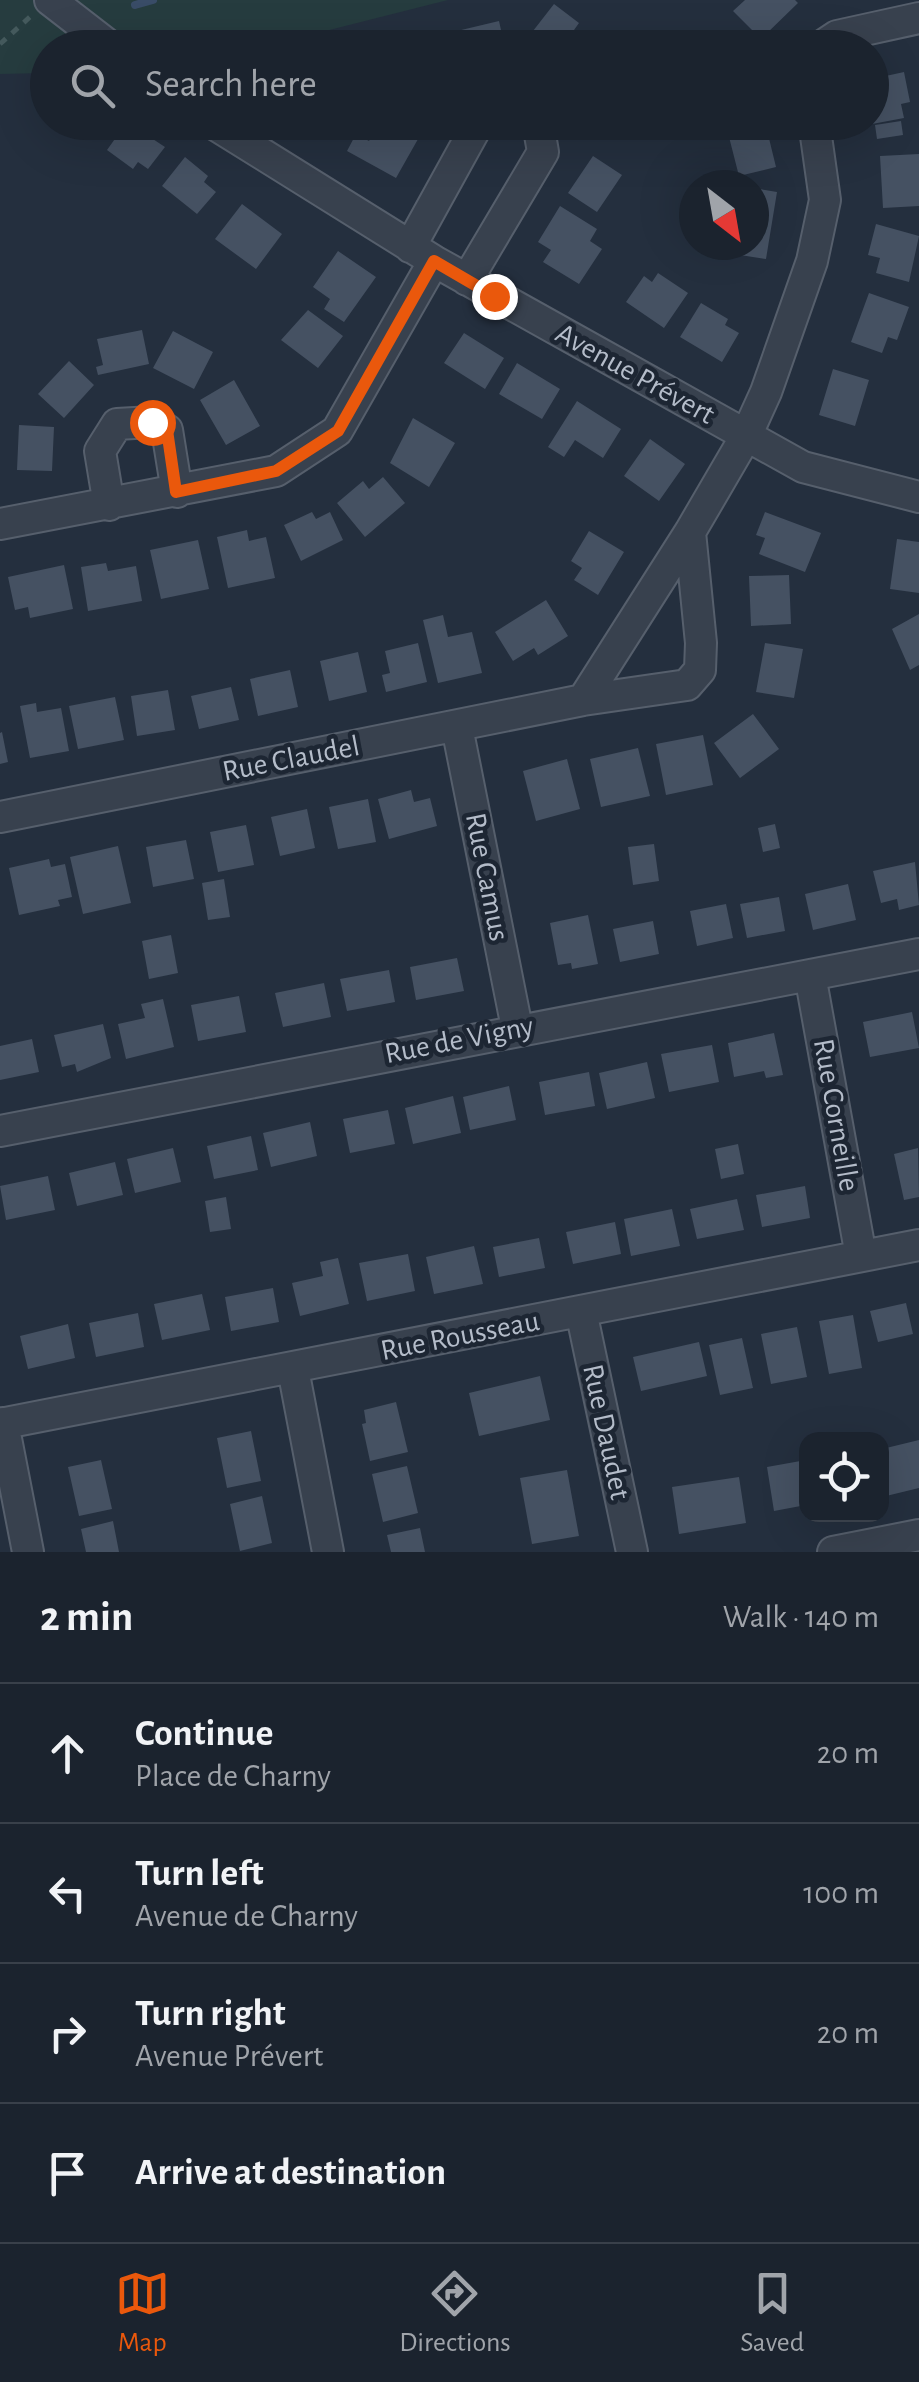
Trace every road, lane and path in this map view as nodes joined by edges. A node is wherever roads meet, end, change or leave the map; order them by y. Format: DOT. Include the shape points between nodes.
graph roads {
  1 [pos="40,8"];
  2 [pos="919,18"];
  3 [pos="80,30"];
  4 [pos="865,30"];
  5 [pos="0,44"];
  6 [pos="240,140"];
  7 [pos="471,140"];
  8 [pos="541,140"];
  9 [pos="818,140"];
  10 [pos="422,254"];
  11 [pos="467,280"];
  12 [pos="746,436"];
  13 [pos="176,492"];
  14 [pos="919,497"];
  15 [pos="109,505"];
  16 [pos="0,524"];
  17 [pos="690,532"];
  18 [pos="582,700"];
  19 [pos="457,726"];
  20 [pos="0,817"];
  21 [pos="919,954"];
  22 [pos="810,975"];
  23 [pos="516,1028"];
  24 [pos="0,1132"];
  25 [pos="919,1246"];
  26 [pos="862,1256"];
  27 [pos="581,1311"];
  28 [pos="293,1370"];
  29 [pos="2,1423"];
  30 [pos="919,1535"];
  31 [pos="28,1552"];
  32 [pos="328,1552"];
  33 [pos="632,1552"];
  34 [pos="833,1552"];
  1 -- 3 [label="street"];
  1 -- 5 [label="path"];
  2 -- 4 [label="street"];
  6 -- 10 [label="street, Avenue Prévert"];
  7 -- 10 [label="street"];
  8 -- 11 [label="street" via="543,152"];
  9 -- 12 [label="street" via="826,182 812,261"];
  10 -- 11 [label="street, Avenue Prévert"];
  10 -- 13 [label="street" via="338,431 276,471"];
  11 -- 12 [label="street, Avenue Prévert"];
  12 -- 14 [label="street, Avenue Prévert" via="802,467"];
  12 -- 17 [label="street"];
  13 -- 15 [label="street"];
  13 -- 15 [label="street" via="167,430 152,422 117,424 100,451"];
  15 -- 16 [label="street"];
  17 -- 18 [label="street"];
  17 -- 18 [label="street, Rue Claudel" via="700,670 686,685"];
  18 -- 19 [label="street, Rue Claudel"];
  19 -- 20 [label="street, Rue Claudel"];
  19 -- 23 [label="street, Rue Camus"];
  21 -- 22 [label="street, Rue de Vigny"];
  22 -- 23 [label="street, Rue de Vigny"];
  22 -- 26 [label="street, Rue Corneille"];
  23 -- 24 [label="street, Rue de Vigny"];
  25 -- 26 [label="street, Rue Rousseau"];
  26 -- 27 [label="street, Rue Rousseau"];
  27 -- 28 [label="street, Rue Rousseau"];
  27 -- 33 [label="street, Rue Daudet"];
  28 -- 29 [label="street, Rue Rousseau"];
  28 -- 32 [label="street"];
  29 -- 31 [label="street"];
  30 -- 34 [label="street"];
}
